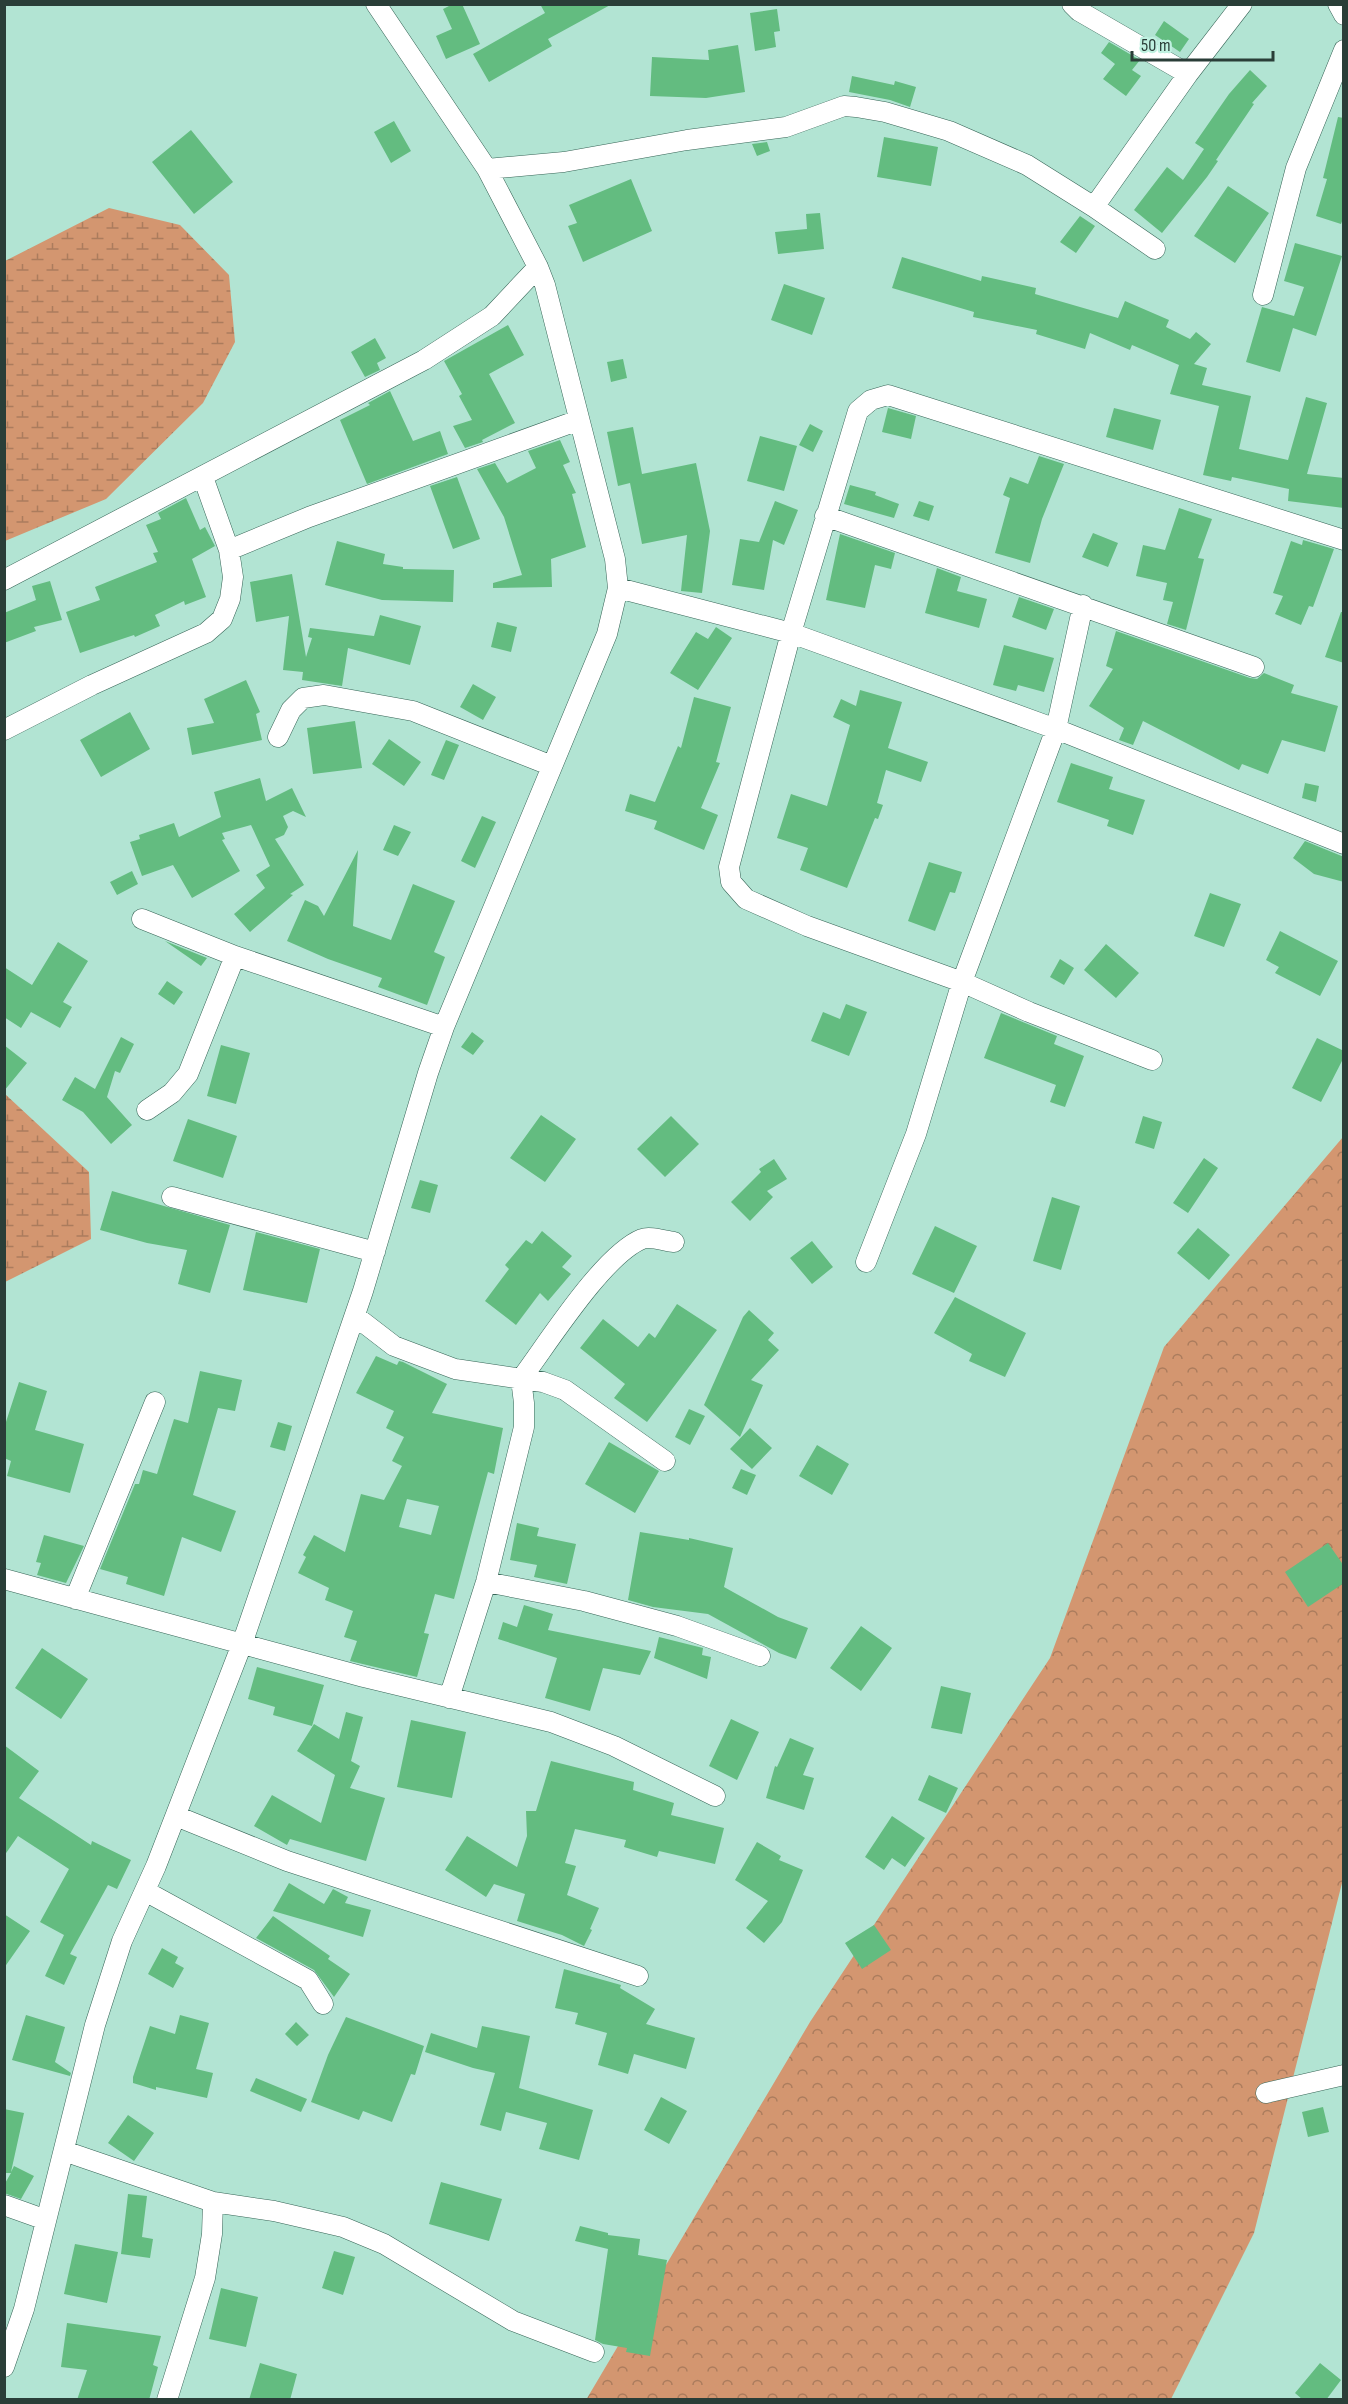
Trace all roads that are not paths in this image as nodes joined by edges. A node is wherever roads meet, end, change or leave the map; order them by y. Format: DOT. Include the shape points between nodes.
graph roads {
  1 [pos="376,4"];
  2 [pos="1072,4"];
  3 [pos="1242,4"];
  4 [pos="1338,4"];
  5 [pos="1344,15"];
  6 [pos="1344,50"];
  7 [pos="1188,74"];
  8 [pos="487,169"];
  9 [pos="1094,207"];
  10 [pos="1155,249"];
  11 [pos="538,267"];
  12 [pos="1263,295"];
  13 [pos="579,420"];
  14 [pos="203,477"];
  15 [pos="825,516"];
  16 [pos="1344,540"];
  17 [pos="230,550"];
  18 [pos="4,580"];
  19 [pos="618,588"];
  20 [pos="1083,606"];
  21 [pos="791,633"];
  22 [pos="1254,667"];
  23 [pos="1056,729"];
  24 [pos="4,730"];
  25 [pos="278,737"];
  26 [pos="552,766"];
  27 [pos="1344,844"];
  28 [pos="142,919"];
  29 [pos="235,956"];
  30 [pos="962,982"];
  31 [pos="444,1027"];
  32 [pos="1152,1060"];
  33 [pos="147,1110"];
  34 [pos="172,1197"];
  35 [pos="674,1242"];
  36 [pos="375,1252"];
  37 [pos="866,1262"];
  38 [pos="355,1316"];
  39 [pos="521,1379"];
  40 [pos="155,1402"];
  41 [pos="665,1461"];
  42 [pos="4,1579"];
  43 [pos="486,1582"];
  44 [pos="75,1599"];
  45 [pos="242,1644"];
  46 [pos="760,1656"];
  47 [pos="449,1698"];
  48 [pos="715,1796"];
  49 [pos="176,1816"];
  50 [pos="145,1891"];
  51 [pos="638,1976"];
  52 [pos="323,2004"];
  53 [pos="1344,2075"];
  54 [pos="1266,2093"];
  55 [pos="64,2151"];
  56 [pos="213,2202"];
  57 [pos="4,2205"];
  58 [pos="46,2220"];
  59 [pos="594,2352"];
  60 [pos="4,2367"];
  61 [pos="167,2400"];
  1 -- 8 [label="street"];
  2 -- 7 [label="street"];
  3 -- 7 [label="street"];
  4 -- 5 [label="street"];
  6 -- 12 [label="street" via="1296,168"];
  7 -- 9 [label="street"];
  8 -- 9 [label="street" via="564,162 786,127 844,106 885,112 949,131 1027,165"];
  8 -- 11 [label="street"];
  9 -- 10 [label="street"];
  11 -- 13 [label="street"];
  11 -- 14 [label="street" via="492,315 424,360"];
  13 -- 17 [label="street" via="309,516"];
  13 -- 19 [label="street" via="615,559"];
  14 -- 17 [label="street"];
  14 -- 18 [label="street"];
  15 -- 16 [label="street" via="858,411 871,400 888,394"];
  15 -- 20 [label="street"];
  15 -- 21 [label="street"];
  17 -- 24 [label="street" via="230,599 222,619 206,633"];
  19 -- 21 [label="street"];
  19 -- 26 [label="street" via="607,634"];
  20 -- 22 [label="street"];
  20 -- 23 [label="street"];
  21 -- 23 [label="street"];
  21 -- 30 [label="street" via="729,867 731,882 746,899 807,926"];
  23 -- 27 [label="street"];
  23 -- 30 [label="street"];
  25 -- 26 [label="street" via="291,710 303,698 324,695 412,711"];
  26 -- 31 [label="street"];
  28 -- 29 [label="street"];
  29 -- 31 [label="street"];
  29 -- 33 [label="street" via="188,1074 172,1093"];
  30 -- 32 [label="street"];
  30 -- 37 [label="street" via="916,1134"];
  31 -- 36 [label="street"];
  34 -- 36 [label="street"];
  35 -- 39 [label="street" via="644,1238 626,1248 603,1269"];
  36 -- 38 [label="street"];
  38 -- 39 [label="street" via="394,1346 455,1369"];
  38 -- 45 [label="street"];
  39 -- 41 [label="street" via="565,1390"];
  39 -- 43 [label="street" via="524,1427"];
  40 -- 44 [label="street"];
  42 -- 44 [label="street"];
  43 -- 46 [label="street" via="584,1601 677,1626"];
  43 -- 47 [label="street"];
  44 -- 45 [label="street"];
  45 -- 47 [label="street"];
  45 -- 49 [label="street"];
  47 -- 48 [label="street" via="551,1722 614,1746"];
  49 -- 50 [label="street"];
  49 -- 51 [label="street" via="287,1861"];
  50 -- 52 [label="street" via="308,1980"];
  50 -- 55 [label="street" via="122,1941 94,2025"];
  53 -- 54 [label="street"];
  55 -- 56 [label="street"];
  55 -- 58 [label="street"];
  56 -- 59 [label="street" via="343,2227 384,2244 513,2321"];
  56 -- 61 [label="street" via="205,2278"];
  57 -- 58 [label="street"];
  58 -- 60 [label="street" via="24,2309"];
}
